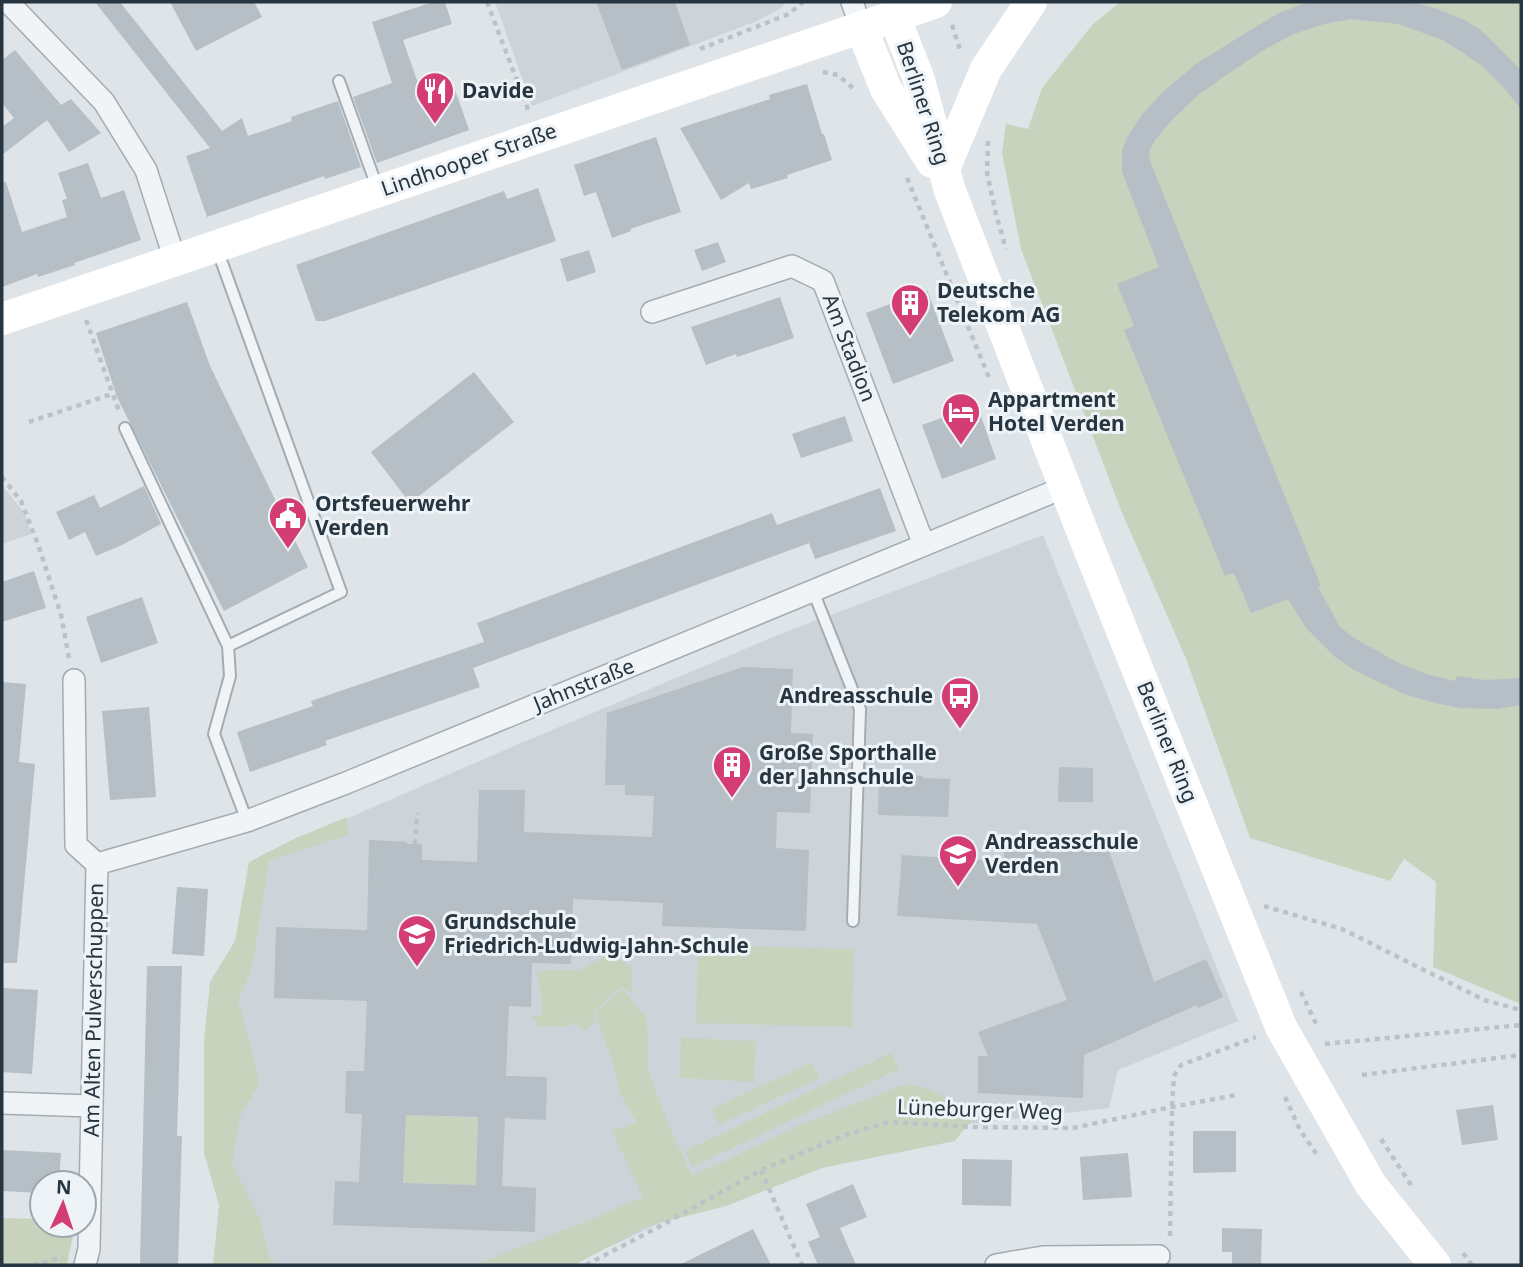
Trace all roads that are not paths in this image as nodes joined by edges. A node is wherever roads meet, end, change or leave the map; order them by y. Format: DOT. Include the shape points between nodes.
graph roads {
  1 [pos="8,2"];
  2 [pos="1031,2"];
  3 [pos="891,9"];
  4 [pos="944,12"];
  5 [pos="857,14"];
  6 [pos="339,81"];
  7 [pos="947,180"];
  8 [pos="379,191"];
  9 [pos="216,246"];
  10 [pos="175,260"];
  11 [pos="652,312"];
  12 [pos="2,319"];
  13 [pos="125,428"];
  14 [pos="1065,487"];
  15 [pos="925,545"];
  16 [pos="813,591"];
  17 [pos="228,646"];
  18 [pos="74,680"];
  19 [pos="247,821"];
  20 [pos="97,864"];
  21 [pos="853,921"];
  22 [pos="2,1102"];
  23 [pos="91,1106"];
  24 [pos="1445,1255"];
  25 [pos="1159,1256"];
  26 [pos="85,1265"];
  27 [pos="996,1265"];
  1 -- 10 [label="street" via="104,102 146,170"];
  2 -- 7 [label="street" via="986,69"];
  3 -- 4 [label="street, Lindhooper Straße"];
  3 -- 5 [label="street, Lindhooper Straße"];
  3 -- 7 [label="street, Berliner Ring" via="918,78"];
  5 -- 7 [label="street, Berliner Ring" via="886,89"];
  5 -- 8 [label="street, Lindhooper Straße" via="538,137"];
  6 -- 8 [label="lane"];
  7 -- 14 [label="street, Berliner Ring"];
  8 -- 9 [label="street, Lindhooper Straße"];
  9 -- 10 [label="street, Lindhooper Straße"];
  9 -- 17 [label="lane" via="341,592"];
  10 -- 12 [label="street, Lindhooper Straße"];
  11 -- 15 [label="street, Am Stadion" via="792,266 824,282"];
  13 -- 17 [label="lane"];
  14 -- 15 [label="street, Jahnstraße"];
  14 -- 24 [label="street, Berliner Ring" via="1281,1027 1371,1185"];
  15 -- 16 [label="street, Jahnstraße"];
  16 -- 19 [label="street, Jahnstraße"];
  16 -- 21 [label="lane" via="860,709"];
  17 -- 19 [label="lane" via="230,676 214,734"];
  18 -- 20 [label="street, Am Alten Pulverschuppen" via="76,845"];
  19 -- 20 [label="street, Jahnstraße"];
  20 -- 23 [label="street, Am Alten Pulverschuppen"];
  22 -- 23 [label="street"];
  23 -- 26 [label="street, Am Alten Pulverschuppen"];
  25 -- 27 [label="street" via="1043,1257"];
}
